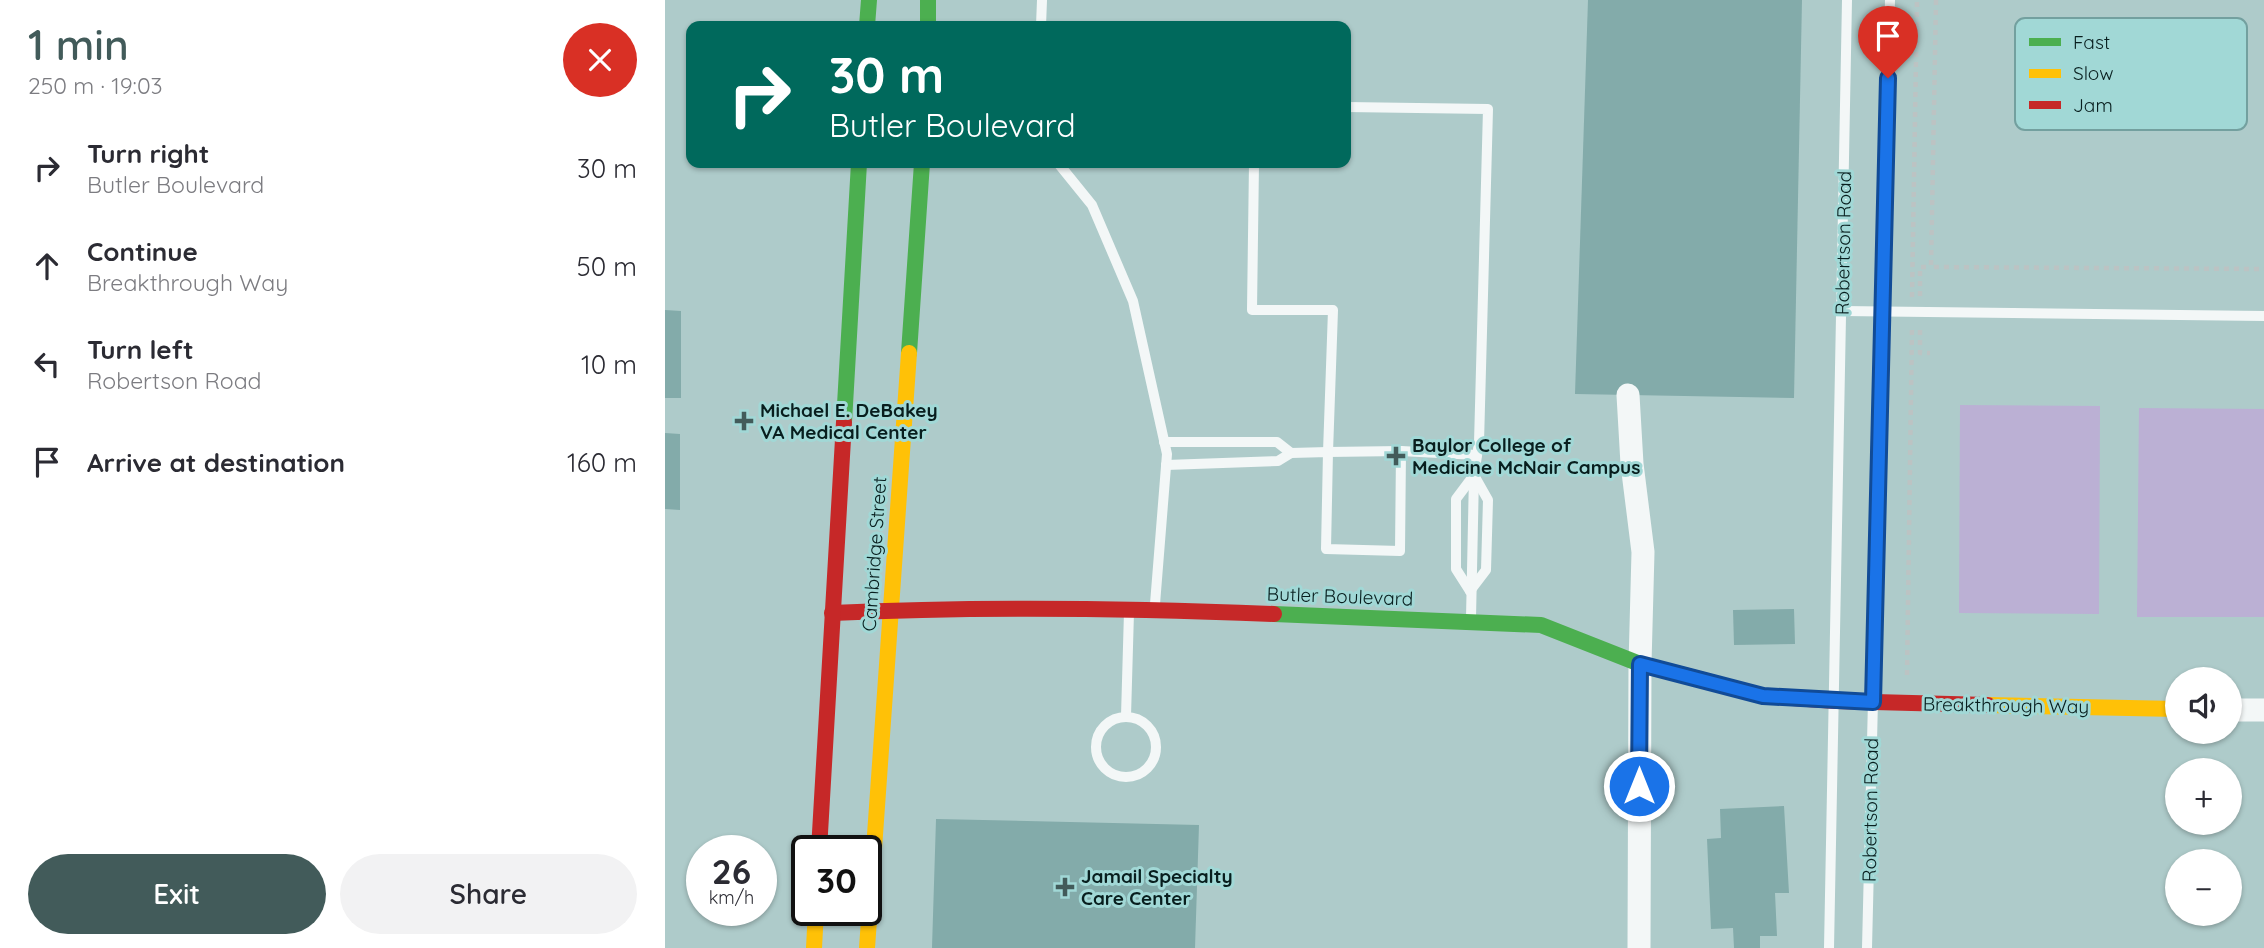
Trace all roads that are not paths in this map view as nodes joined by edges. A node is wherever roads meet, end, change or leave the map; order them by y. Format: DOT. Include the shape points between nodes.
graph roads {
  1 [pos="869,0"];
  2 [pos="928,0"];
  3 [pos="1042,0"];
  4 [pos="1847,0"];
  5 [pos="1890,0"];
  6 [pos="867,21"];
  7 [pos="928,21"];
  8 [pos="1041,21"];
  9 [pos="1351,107"];
  10 [pos="859,168"];
  11 [pos="922,168"];
  12 [pos="1062,168"];
  13 [pos="1254,168"];
  14 [pos="1842,311"];
  15 [pos="1883,312"];
  16 [pos="2264,316"];
  17 [pos="1628,395"];
  18 [pos="1164,442"];
  19 [pos="1401,451"];
  20 [pos="1328,452"];
  21 [pos="1291,453"];
  22 [pos="1477,455"];
  23 [pos="1166,465"];
  24 [pos="1474,475"];
  25 [pos="1470,591"];
  26 [pos="1130,609"];
  27 [pos="1155,609"];
  28 [pos="891,610"];
  29 [pos="832,613"];
  30 [pos="1471,622"];
  31 [pos="1640,664"];
  32 [pos="1836,701"];
  33 [pos="1873,702"];
  34 [pos="2165,709"];
  35 [pos="2242,710"];
  36 [pos="2264,710"];
  37 [pos="1125,716"];
  38 [pos="820,835"];
  39 [pos="815,926"];
  40 [pos="814,948"];
  41 [pos="867,948"];
  42 [pos="1639,948"];
  43 [pos="1829,948"];
  44 [pos="1867,948"];
  1 -- 6 [label="street"];
  2 -- 7 [label="street"];
  3 -- 8 [label="lane"];
  4 -- 14 [label="lane, Robertson Road"];
  5 -- 15 [label="lane, Robertson Road"];
  9 -- 22 [label="lane" via="1487,109"];
  10 -- 29 [label="street, Cambridge Street"];
  11 -- 28 [label="street, Cambridge Street"];
  12 -- 18 [label="lane" via="1092,205 1133,301"];
  13 -- 20 [label="lane" via="1252,310 1333,310"];
  14 -- 15 [label="lane"];
  14 -- 32 [label="lane, Robertson Road"];
  15 -- 16 [label="lane"];
  15 -- 33 [label="lane, Robertson Road"];
  17 -- 31 [label="street" via="1643,552"];
  18 -- 21 [label="lane" via="1277,442"];
  18 -- 23 [label="lane"];
  19 -- 20 [label="lane"];
  19 -- 20 [label="lane" via="1400,551 1326,549"];
  19 -- 22 [label="lane"];
  20 -- 21 [label="lane"];
  21 -- 23 [label="lane" via="1278,461"];
  22 -- 24 [label="lane"];
  23 -- 27 [label="lane"];
  24 -- 25 [label="lane"];
  24 -- 25 [label="lane" via="1456,499 1456,569"];
  25 -- 30 [label="lane"];
  26 -- 27 [label="street, Butler Boulevard"];
  26 -- 28 [label="street, Butler Boulevard"];
  26 -- 37 [label="lane"];
  27 -- 30 [label="street, Butler Boulevard"];
  28 -- 29 [label="street, Butler Boulevard"];
  28 -- 41 [label="street, Cambridge Street"];
  29 -- 38 [label="street, Cambridge Street"];
  30 -- 31 [label="street, Butler Boulevard" via="1541,625"];
  31 -- 32 [label="street, Butler Boulevard" via="1763,696"];
  31 -- 42 [label="street"];
  32 -- 33 [label="street, Breakthrough Way"];
  32 -- 43 [label="lane, Robertson Road"];
  33 -- 34 [label="street, Breakthrough Way"];
  33 -- 44 [label="lane, Robertson Road"];
  35 -- 36 [label="street"];
  37 -- 37 [label="lane" via="1101,730 1096,748 1102,766 1128,777 1147,769 1156,740 1145,723"];
  39 -- 40 [label="street"];
}
